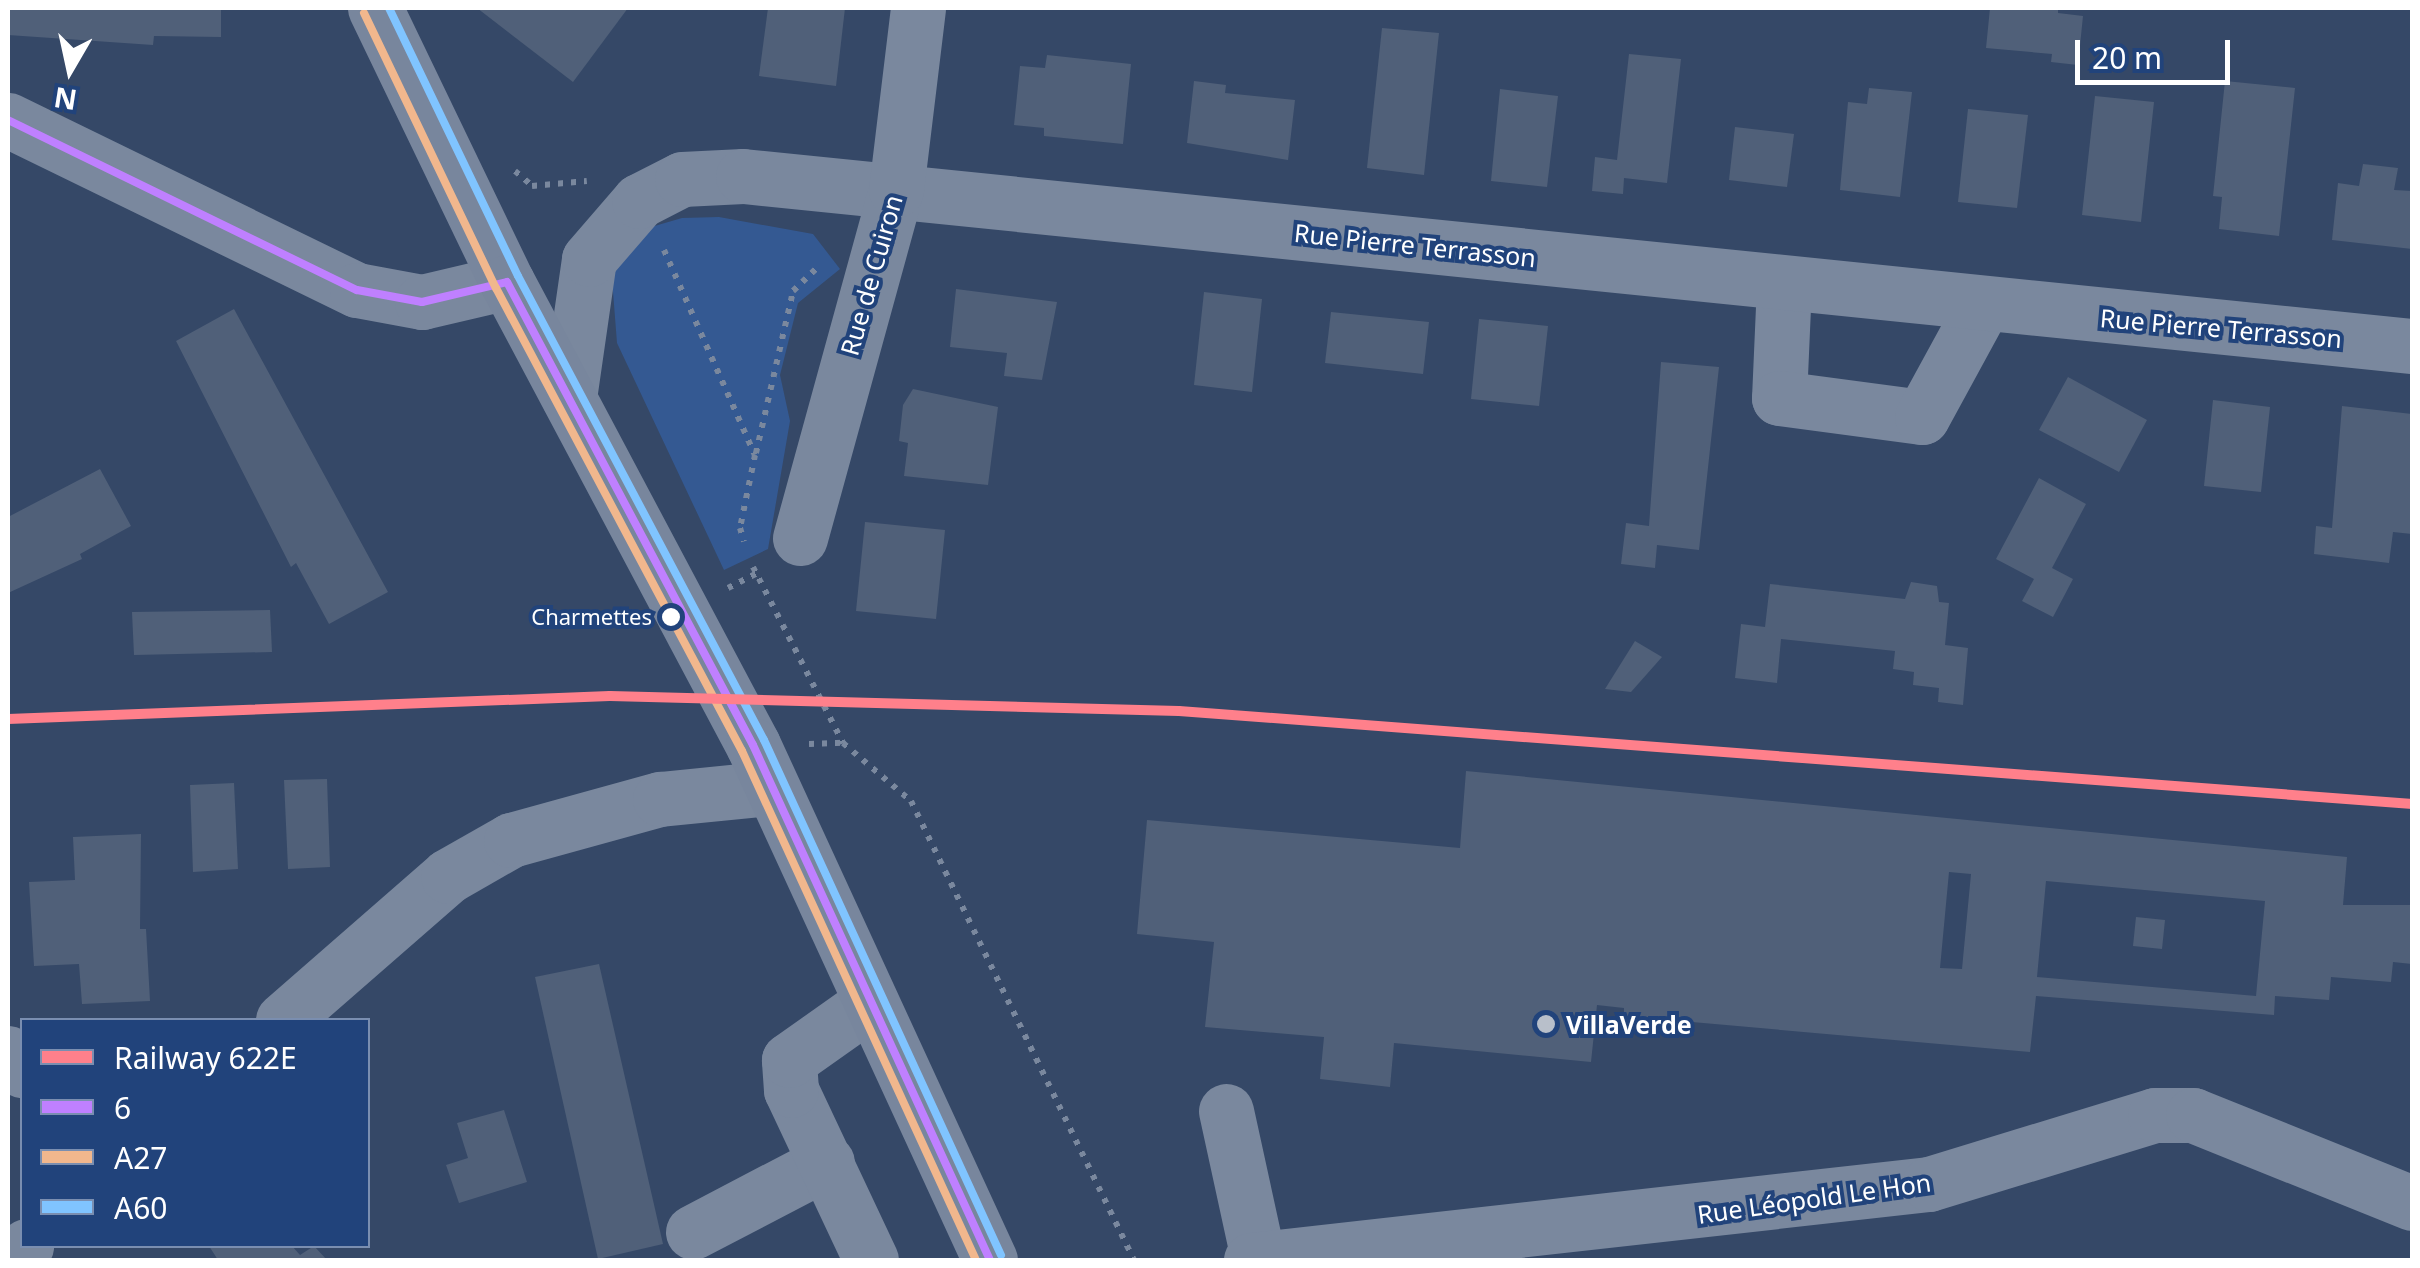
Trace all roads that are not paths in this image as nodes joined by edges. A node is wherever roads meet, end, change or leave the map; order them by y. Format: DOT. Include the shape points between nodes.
graph roads {
  1 [pos="374,8"];
  2 [pos="928,13"];
  3 [pos="8,120"];
  4 [pos="896,190"];
  5 [pos="507,282"];
  6 [pos="1784,284"];
  7 [pos="1983,305"];
  8 [pos="2412,346"];
  9 [pos="568,398"];
  10 [pos="800,538"];
  11 [pos="771,788"];
  12 [pos="871,1002"];
  13 [pos="285,1018"];
  14 [pos="1226,1111"];
  15 [pos="826,1162"];
  16 [pos="2412,1204"];
  17 [pos="693,1232"];
  18 [pos="1254,1259"];
  19 [pos="871,1260"];
  20 [pos="990,1260"];
  1 -- 5 [label="main road"];
  2 -- 4 [label="street, Rue de Cuiron"];
  3 -- 5 [label="street" via="357,290 422,302"];
  4 -- 6 [label="street, Rue Pierre Terrasson"];
  4 -- 9 [label="street, Rue Pierre Terrasson" via="744,176 682,179 639,201 589,259"];
  4 -- 10 [label="street, Rue de Cuiron"];
  5 -- 9 [label="main road"];
  6 -- 7 [label="street, Rue Pierre Terrasson"];
  6 -- 7 [label="street" via="1779,398 1922,417"];
  7 -- 8 [label="street, Rue Pierre Terrasson"];
  9 -- 11 [label="main road"];
  11 -- 12 [label="main road"];
  11 -- 13 [label="street" via="660,799 511,840 448,876"];
  12 -- 15 [label="street" via="789,1060 791,1090"];
  12 -- 20 [label="main road"];
  14 -- 18 [label="street"];
  15 -- 17 [label="street"];
  15 -- 19 [label="street"];
  16 -- 18 [label="street, Rue Léopold Le Hon" via="2192,1116 2154,1115 1930,1184 1662,1219"];
}
